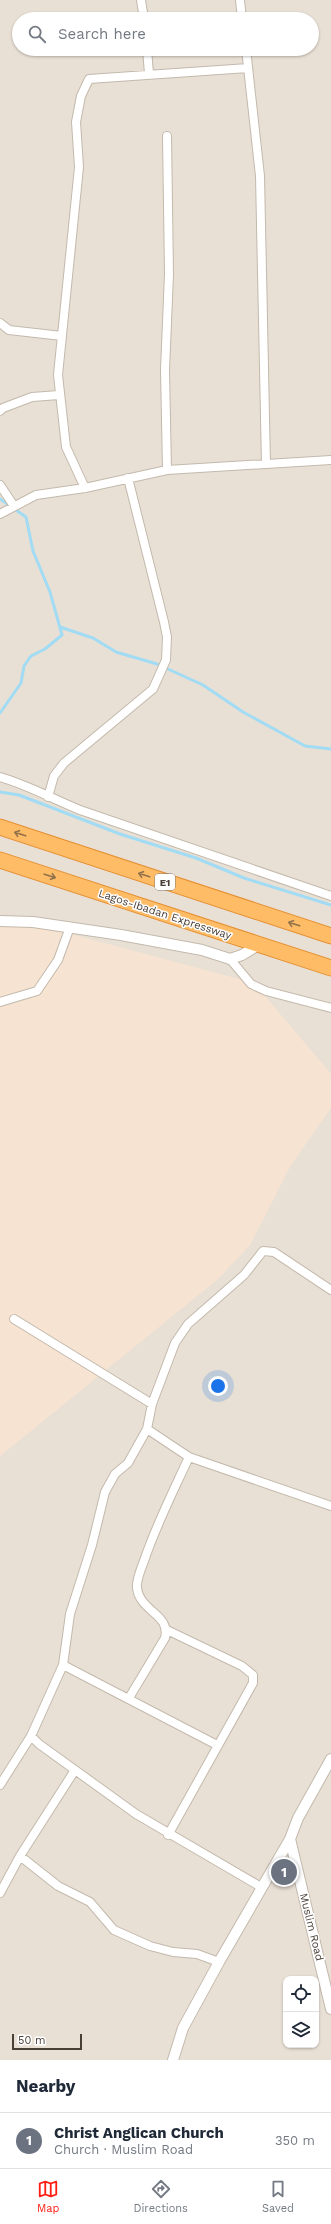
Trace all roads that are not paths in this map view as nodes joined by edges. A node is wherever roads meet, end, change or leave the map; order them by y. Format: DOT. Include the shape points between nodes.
graph roads {
  1 [pos="141,0"];
  2 [pos="240,0"];
  3 [pos="143,12"];
  4 [pos="241,12"];
  5 [pos="148,56"];
  6 [pos="247,56"];
  7 [pos="248,68"];
  8 [pos="149,74"];
  9 [pos="166,136"];
  10 [pos="0,323"];
  11 [pos="62,336"];
  12 [pos="59,395"];
  13 [pos="0,411"];
  14 [pos="331,460"];
  15 [pos="266,464"];
  16 [pos="167,470"];
  17 [pos="128,478"];
  18 [pos="0,485"];
  19 [pos="84,488"];
  20 [pos="14,506"];
  21 [pos="0,514"];
  22 [pos="0,776"];
  23 [pos="48,797"];
  24 [pos="0,827"];
  25 [pos="0,860"];
  26 [pos="331,896"];
  27 [pos="0,921"];
  28 [pos="70,927"];
  29 [pos="331,936"];
  30 [pos="260,944"];
  31 [pos="230,958"];
  32 [pos="331,968"];
  33 [pos="0,1002"];
  34 [pos="331,1008"];
  35 [pos="331,1290"];
  36 [pos="14,1319"];
  37 [pos="152,1404"];
  38 [pos="147,1429"];
  39 [pos="189,1457"];
  40 [pos="331,1506"];
  41 [pos="167,1630"];
  42 [pos="63,1665"];
  43 [pos="129,1698"];
  44 [pos="32,1736"];
  45 [pos="217,1745"];
  46 [pos="331,1760"];
  47 [pos="75,1770"];
  48 [pos="0,1785"];
  49 [pos="168,1834"];
  50 [pos="290,1839"];
  51 [pos="20,1856"];
  52 [pos="261,1887"];
  53 [pos="0,1893"];
  54 [pos="219,1962"];
  55 [pos="331,2009"];
  56 [pos="173,2060"];
  1 -- 3 [label="street"];
  2 -- 4 [label="street"];
  5 -- 8 [label="street"];
  6 -- 7 [label="street"];
  7 -- 8 [label="street"];
  7 -- 15 [label="street" via="260,176"];
  8 -- 11 [label="street" via="89,80 81,96 76,122 79,167"];
  9 -- 16 [label="street" via="169,274 165,370"];
  10 -- 11 [label="street" via="9,330"];
  11 -- 12 [label="street" via="58,375"];
  12 -- 13 [label="street" via="32,397"];
  12 -- 19 [label="street" via="66,447"];
  14 -- 15 [label="street"];
  15 -- 16 [label="street"];
  16 -- 17 [label="street"];
  17 -- 19 [label="street"];
  17 -- 23 [label="street" via="164,622 167,638 166,660 153,689 64,763 54,776"];
  18 -- 20 [label="street"];
  19 -- 20 [label="street" via="36,495"];
  20 -- 21 [label="street"];
  22 -- 23 [label="street" via="25,784"];
  23 -- 26 [label="street"];
  29 -- 24 [label="highway, E1, one-way"];
  25 -- 30 [label="highway, Lagos-Ibadan Expressway, one-way"];
  27 -- 28 [label="street"];
  28 -- 31 [label="street" via="202,950"];
  28 -- 33 [label="street" via="58,960 37,991"];
  30 -- 31 [label="street" via="242,955"];
  30 -- 32 [label="highway, Lagos-Ibadan Expressway"];
  31 -- 34 [label="street" via="251,984 266,991"];
  35 -- 37 [label="street" via="274,1252 264,1251 244,1275 188,1324 175,1343"];
  36 -- 37 [label="street"];
  37 -- 38 [label="street"];
  38 -- 39 [label="street"];
  38 -- 42 [label="street" via="128,1463 115,1474 105,1492 92,1545 70,1614"];
  39 -- 40 [label="street"];
  39 -- 41 [label="street" via="152,1535 136,1588 142,1601 166,1623"];
  41 -- 43 [label="street" via="165,1638"];
  41 -- 45 [label="street" via="242,1666 253,1675 253,1683"];
  42 -- 43 [label="street"];
  42 -- 44 [label="street"];
  43 -- 45 [label="street"];
  44 -- 47 [label="street"];
  44 -- 48 [label="street"];
  45 -- 49 [label="street"];
  46 -- 50 [label="street" via="304,1806"];
  47 -- 49 [label="street"];
  47 -- 51 [label="street"];
  49 -- 52 [label="street"];
  50 -- 52 [label="street"];
  50 -- 55 [label="street, Muslim Road"];
  51 -- 53 [label="street"];
  51 -- 54 [label="street" via="58,1886 90,1902 114,1930 150,1946 173,1952 197,1954"];
  52 -- 54 [label="street"];
  54 -- 56 [label="street" via="183,2028"];
}
